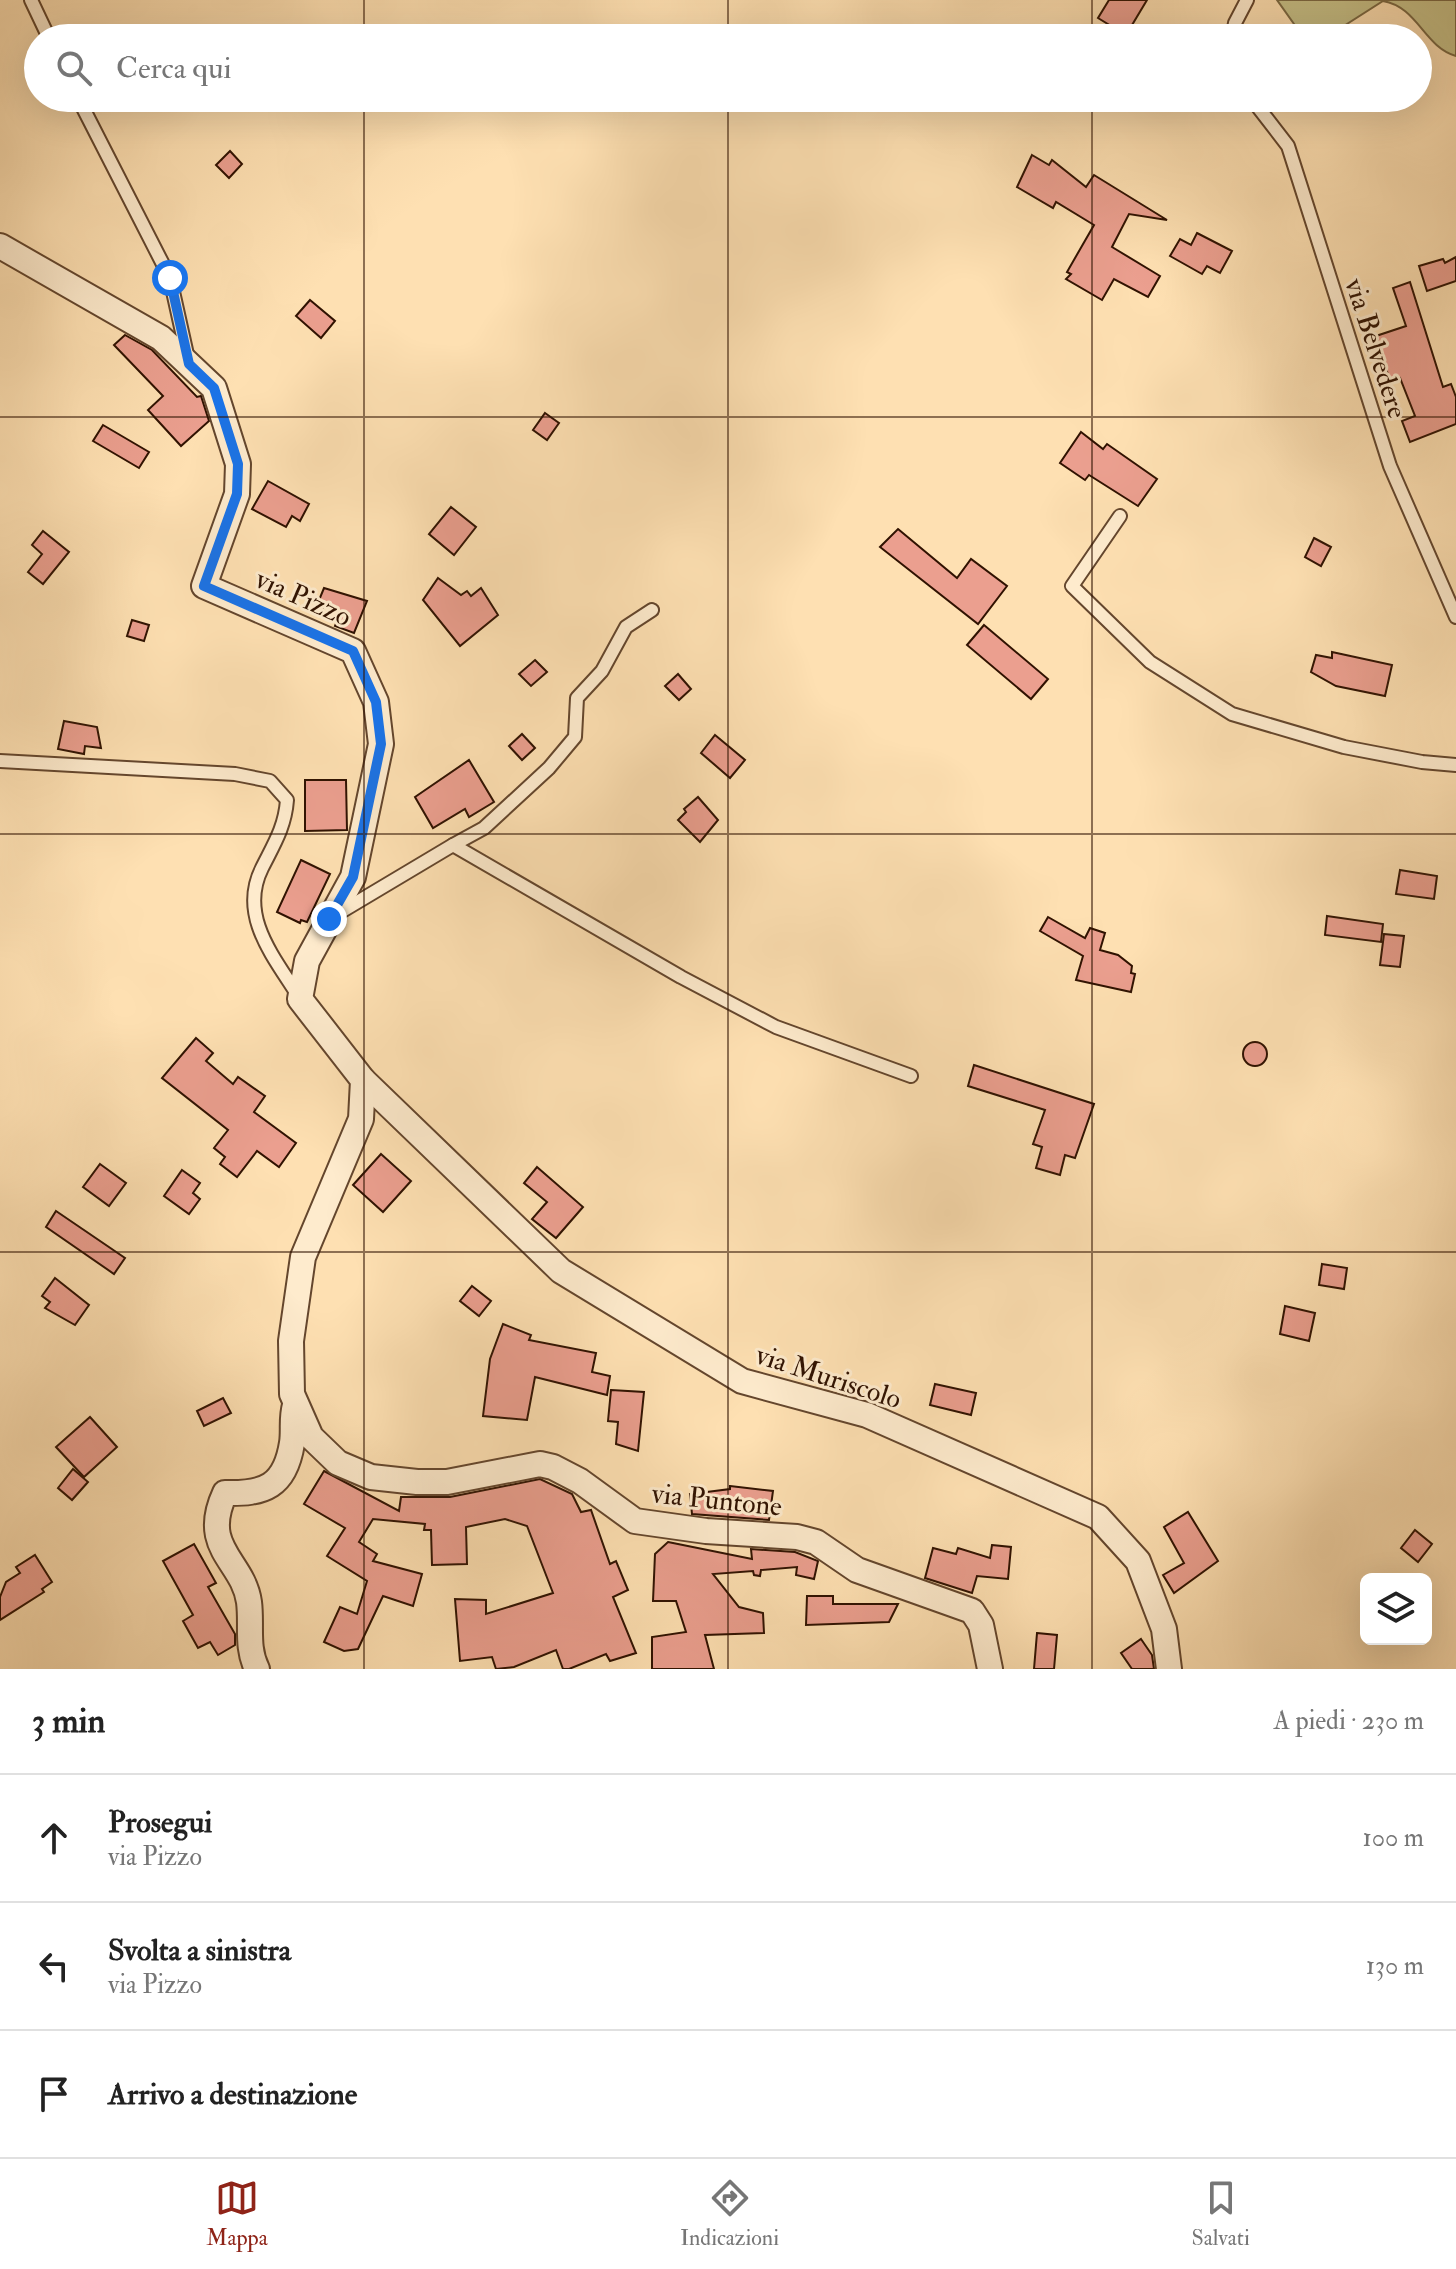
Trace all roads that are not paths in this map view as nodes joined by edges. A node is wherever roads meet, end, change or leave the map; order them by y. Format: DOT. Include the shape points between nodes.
graph roads {
  1 [pos="31,0"];
  2 [pos="1247,0"];
  3 [pos="42,24"];
  4 [pos="1235,24"];
  5 [pos="85,112"];
  6 [pos="1262,112"];
  7 [pos="0,246"];
  8 [pos="189,364"];
  9 [pos="1120,516"];
  10 [pos="652,610"];
  11 [pos="1456,617"];
  12 [pos="0,761"];
  13 [pos="1456,765"];
  14 [pos="453,845"];
  15 [pos="329,919"];
  16 [pos="300,999"];
  17 [pos="911,1076"];
  18 [pos="363,1080"];
  19 [pos="296,1403"];
  20 [pos="257,1669"];
  21 [pos="990,1669"];
  22 [pos="1169,1669"];
  1 -- 3 [label="lane"];
  2 -- 4 [label="lane"];
  5 -- 8 [label="lane, via Pizzo" via="170,278"];
  6 -- 11 [label="lane, via Belvedere" via="1288,146 1390,466"];
  7 -- 8 [label="street, via Pizzo" via="161,338"];
  8 -- 15 [label="street, via Pizzo" via="214,388 238,464 237,494 204,586 353,651 376,702 381,744 372,793 353,877"];
  9 -- 13 [label="lane" via="1072,586 1150,662 1232,714 1344,747"];
  10 -- 14 [label="lane" via="626,627 602,671 577,698 575,737 549,768 484,828"];
  12 -- 16 [label="lane" via="235,774 270,781 287,800 285,825 260,873 252,913"];
  14 -- 15 [label="lane"];
  14 -- 17 [label="lane" via="776,1027"];
  15 -- 16 [label="street, via Pizzo" via="307,961"];
  16 -- 18 [label="street"];
  18 -- 19 [label="street, via Puntone" via="361,1119 303,1257 291,1341"];
  18 -- 22 [label="street, via Muriscolo" via="561,1271 742,1381 867,1415 1098,1517 1138,1561 1164,1629"];
  19 -- 20 [label="street" via="288,1459 274,1483 260,1493 225,1493 216,1512 228,1561 249,1600 251,1657"];
  19 -- 21 [label="street, via Puntone" via="311,1437 329,1455 371,1477 447,1482 540,1464 580,1481 635,1521 816,1542 857,1570 972,1611 981,1625"];
}
